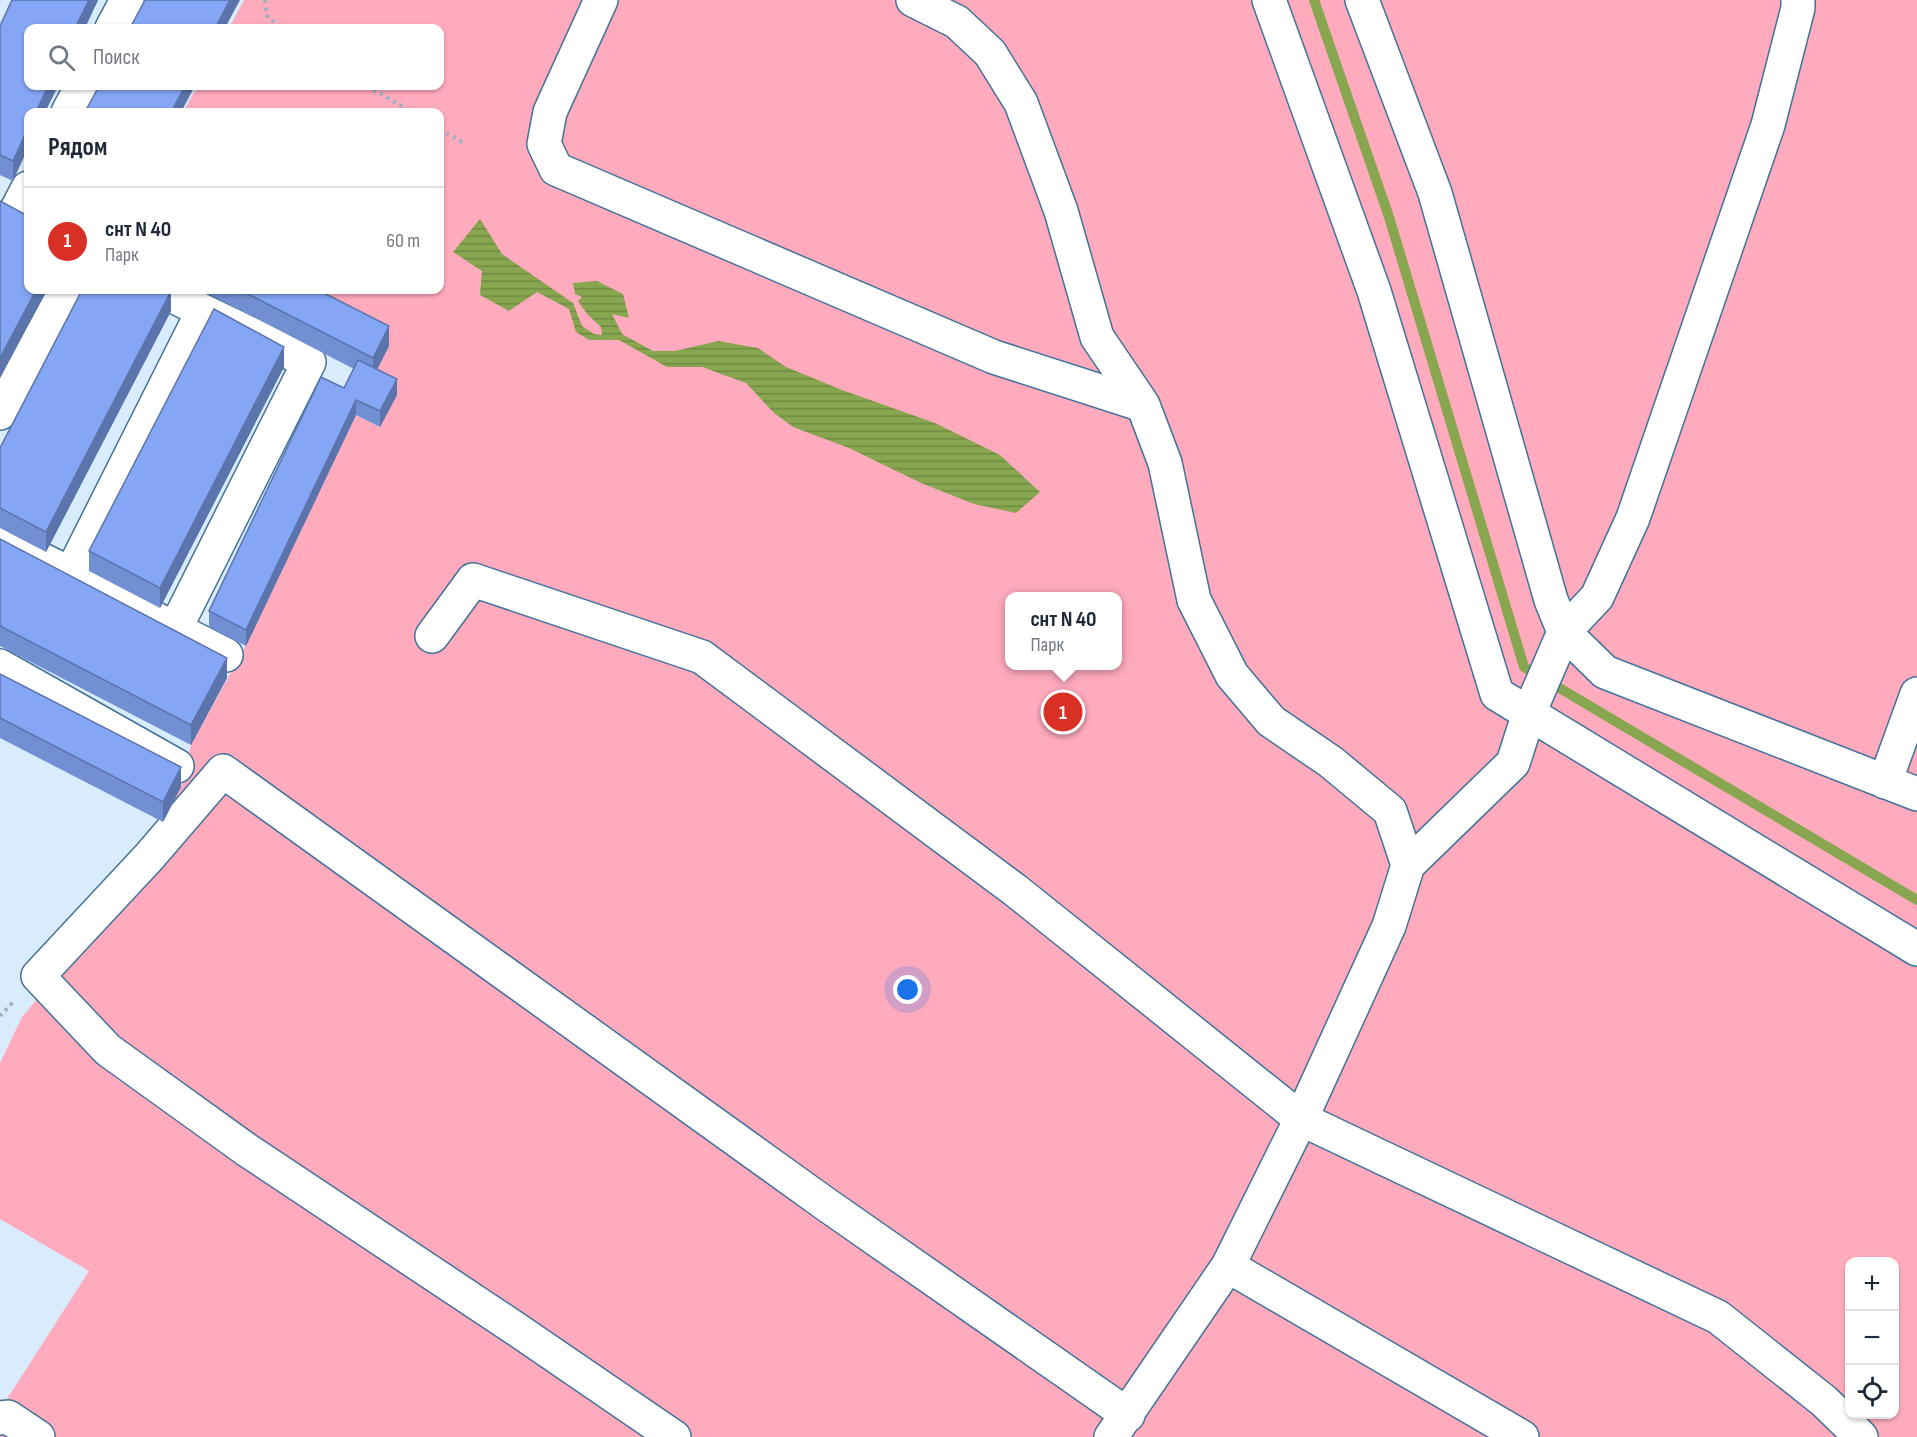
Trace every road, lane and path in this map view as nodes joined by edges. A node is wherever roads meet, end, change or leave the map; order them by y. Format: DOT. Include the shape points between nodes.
graph roads {
  1 [pos="127,0"];
  2 [pos="264,0"];
  3 [pos="601,0"];
  4 [pos="913,0"];
  5 [pos="1269,0"];
  6 [pos="1362,0"];
  7 [pos="1798,0"];
  8 [pos="114,24"];
  9 [pos="276,24"];
  10 [pos="80,90"];
  11 [pos="375,90"];
  12 [pos="70,108"];
  13 [pos="405,108"];
  14 [pos="444,131"];
  15 [pos="465,144"];
  16 [pos="64,294"];
  17 [pos="169,294"];
  18 [pos="203,311"];
  19 [pos="1143,405"];
  20 [pos="0,412"];
  21 [pos="0,539"];
  22 [pos="71,574"];
  23 [pos="175,629"];
  24 [pos="1564,632"];
  25 [pos="432,636"];
  26 [pos="226,655"];
  27 [pos="0,666"];
  28 [pos="1917,694"];
  29 [pos="1529,713"];
  30 [pos="177,766"];
  31 [pos="1885,782"];
  32 [pos="1917,794"];
  33 [pos="1408,865"];
  34 [pos="1917,949"];
  35 [pos="1301,1119"];
  36 [pos="1228,1266"];
  37 [pos="0,1418"];
  38 [pos="1119,1426"];
  39 [pos="38,1437"];
  40 [pos="674,1437"];
  41 [pos="1522,1437"];
  42 [pos="1861,1437"];
  1 -- 8 [label="lane"];
  2 -- 9 [label="path" via="267,16"];
  3 -- 19 [label="lane" via="550,112 544,144 556,169 994,357"];
  4 -- 19 [label="lane" via="957,22 990,54 1021,103 1061,211 1097,337"];
  5 -- 29 [label="lane" via="1374,291 1497,694"];
  6 -- 24 [label="lane" via="1435,193 1551,600"];
  7 -- 24 [label="lane" via="1768,125 1633,518 1597,597"];
  10 -- 12 [label="lane"];
  11 -- 13 [label="path"];
  14 -- 15 [label="path"];
  16 -- 20 [label="lane"];
  17 -- 18 [label="lane"];
  18 -- 22 [label="lane"];
  18 -- 23 [label="lane" via="309,362"];
  19 -- 33 [label="lane" via="1165,463 1194,600 1233,675 1271,721 1331,762 1390,811"];
  21 -- 22 [label="lane"];
  22 -- 23 [label="lane"];
  23 -- 26 [label="lane"];
  24 -- 29 [label="lane"];
  24 -- 31 [label="lane" via="1605,672"];
  25 -- 35 [label="lane" via="473,580 702,657 1015,890"];
  27 -- 30 [label="lane"];
  28 -- 31 [label="lane"];
  29 -- 33 [label="lane" via="1513,763"];
  29 -- 34 [label="lane"];
  31 -- 32 [label="lane"];
  33 -- 35 [label="lane" via="1389,926"];
  35 -- 36 [label="lane"];
  35 -- 42 [label="lane" via="1718,1317 1824,1401"];
  36 -- 38 [label="lane"];
  36 -- 41 [label="lane"];
  37 -- 39 [label="lane" via="8,1417"];
  38 -- 40 [label="lane" via="827,1205 223,771 38,976 108,1050 248,1150"];
}
